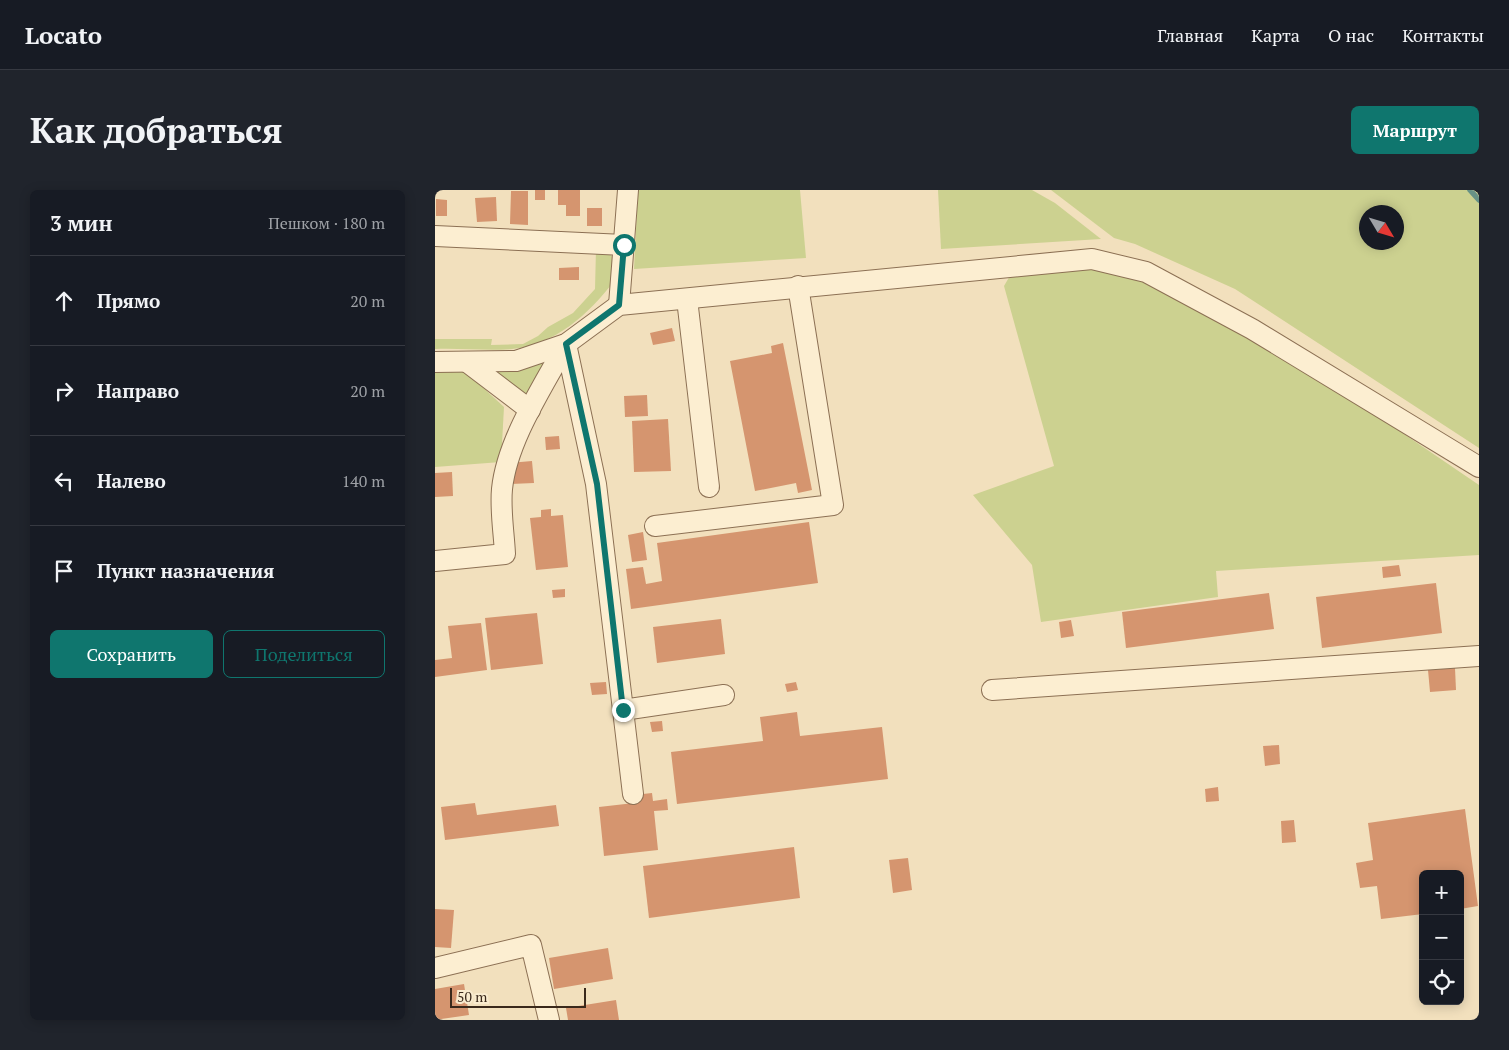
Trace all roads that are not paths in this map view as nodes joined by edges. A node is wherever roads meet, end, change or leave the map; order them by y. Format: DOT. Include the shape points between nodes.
graph roads {
  1 [pos="628,190"];
  2 [pos="435,236"];
  3 [pos="624,245"];
  4 [pos="798,286"];
  5 [pos="687,299"];
  6 [pos="619,305"];
  7 [pos="566,344"];
  8 [pos="435,362"];
  9 [pos="467,362"];
  10 [pos="530,410"];
  11 [pos="1479,467"];
  12 [pos="709,487"];
  13 [pos="655,526"];
  14 [pos="435,561"];
  15 [pos="1479,656"];
  16 [pos="992,690"];
  17 [pos="724,695"];
  18 [pos="623,710"];
  19 [pos="633,794"];
  20 [pos="435,968"];
  21 [pos="549,1020"];
  1 -- 3 [label="street"];
  2 -- 3 [label="street"];
  3 -- 6 [label="street"];
  4 -- 5 [label="street"];
  4 -- 11 [label="street" via="1092,259 1146,272 1252,329"];
  4 -- 13 [label="street" via="833,505"];
  5 -- 6 [label="street"];
  5 -- 12 [label="street"];
  6 -- 7 [label="street"];
  7 -- 9 [label="street" via="516,361"];
  7 -- 10 [label="street"];
  7 -- 18 [label="street" via="597,484"];
  8 -- 9 [label="street"];
  9 -- 10 [label="street"];
  10 -- 14 [label="street" via="507,462 502,490 505,554"];
  15 -- 16 [label="street"];
  17 -- 18 [label="street"];
  18 -- 19 [label="street"];
  20 -- 21 [label="street" via="531,945"];
}
